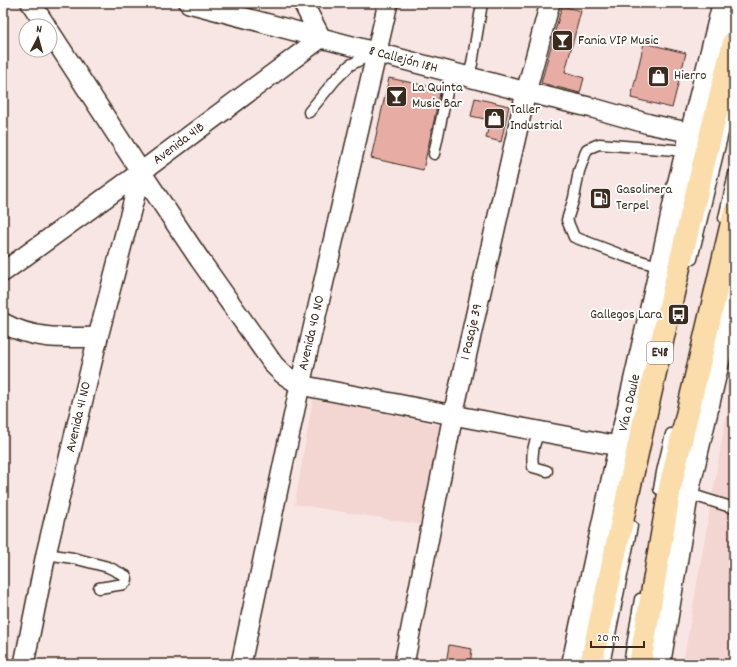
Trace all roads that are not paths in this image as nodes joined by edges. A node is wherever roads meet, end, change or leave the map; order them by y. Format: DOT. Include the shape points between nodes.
graph roads {
  1 [pos="31,3"];
  2 [pos="189,3"];
  3 [pos="303,3"];
  4 [pos="388,3"];
  5 [pos="482,3"];
  6 [pos="550,3"];
  7 [pos="724,3"];
  8 [pos="41,18"];
  9 [pos="321,38"];
  10 [pos="734,42"];
  11 [pos="58,44"];
  12 [pos="376,52"];
  13 [pos="460,75"];
  14 [pos="734,88"];
  15 [pos="526,92"];
  16 [pos="309,112"];
  17 [pos="696,140"];
  18 [pos="434,154"];
  19 [pos="141,172"];
  20 [pos="734,174"];
  21 [pos="734,214"];
  22 [pos="661,267"];
  23 [pos="690,269"];
  24 [pos="3,272"];
  25 [pos="706,291"];
  26 [pos="734,294"];
  27 [pos="3,323"];
  28 [pos="98,337"];
  29 [pos="300,385"];
  30 [pos="453,415"];
  31 [pos="673,427"];
  32 [pos="540,432"];
  33 [pos="637,452"];
  34 [pos="547,471"];
  35 [pos="672,492"];
  36 [pos="734,508"];
  37 [pos="634,518"];
  38 [pos="46,554"];
  39 [pos="642,587"];
  40 [pos="99,588"];
  41 [pos="24,664"];
  42 [pos="240,664"];
  43 [pos="404,664"];
  44 [pos="573,664"];
  45 [pos="591,664"];
  46 [pos="604,664"];
  47 [pos="629,664"];
  48 [pos="640,664"];
  49 [pos="659,664"];
  1 -- 8 [label="street"];
  2 -- 9 [label="street, 8 Callejón 18H"];
  3 -- 9 [label="street"];
  4 -- 12 [label="street, Avenida 40 NO"];
  5 -- 13 [label="lane" via="472,64"];
  6 -- 15 [label="street, 1 Pasaje 39"];
  7 -- 17 [label="main road, Vía a Daule / E48"];
  9 -- 12 [label="street, 8 Callejón 18H"];
  9 -- 19 [label="street, Avenida 41B"];
  10 -- 17 [label="main road, Vía a Daule / E48"];
  11 -- 19 [label="street"];
  12 -- 13 [label="street, 8 Callejón 18H"];
  12 -- 16 [label="lane" via="350,66 334,80"];
  12 -- 29 [label="street, Avenida 40 NO"];
  13 -- 15 [label="street, 8 Callejón 18H"];
  13 -- 18 [label="lane"];
  14 -- 23 [label="lane"];
  15 -- 17 [label="street, 8 Callejón 18H" via="593,108"];
  15 -- 30 [label="street, 1 Pasaje 39"];
  17 -- 22 [label="main road, Vía a Daule / E48" via="679,183"];
  17 -- 22 [label="lane" via="599,144 587,149 579,171 567,220 574,237"];
  17 -- 33 [label="main road, Vía a Daule / E48"];
  19 -- 24 [label="street, Avenida 41B"];
  19 -- 28 [label="street, Avenida 41 NO"];
  19 -- 29 [label="street" via="274,365"];
  20 -- 25 [label="lane"];
  21 -- 35 [label="main road"];
  22 -- 33 [label="main road, Vía a Daule / E48"];
  26 -- 35 [label="main road"];
  27 -- 28 [label="street" via="18,331 36,335"];
  28 -- 38 [label="street, Avenida 41 NO"];
  29 -- 30 [label="street"];
  29 -- 42 [label="street, Avenida 40 NO"];
  30 -- 32 [label="street"];
  30 -- 43 [label="street, 1 Pasaje 39"];
  31 -- 35 [label="lane" via="662,472"];
  32 -- 33 [label="street"];
  32 -- 34 [label="lane" via="534,446 533,467"];
  33 -- 44 [label="main road, Vía a Daule / E48"];
  33 -- 45 [label="main road, Vía a Daule / E48"];
  35 -- 36 [label="lane"];
  35 -- 48 [label="main road"];
  35 -- 49 [label="main road"];
  37 -- 46 [label="lane"];
  38 -- 40 [label="lane" via="108,567 126,576 124,584"];
  38 -- 41 [label="street, Avenida 41 NO"];
  39 -- 47 [label="lane"];
}
